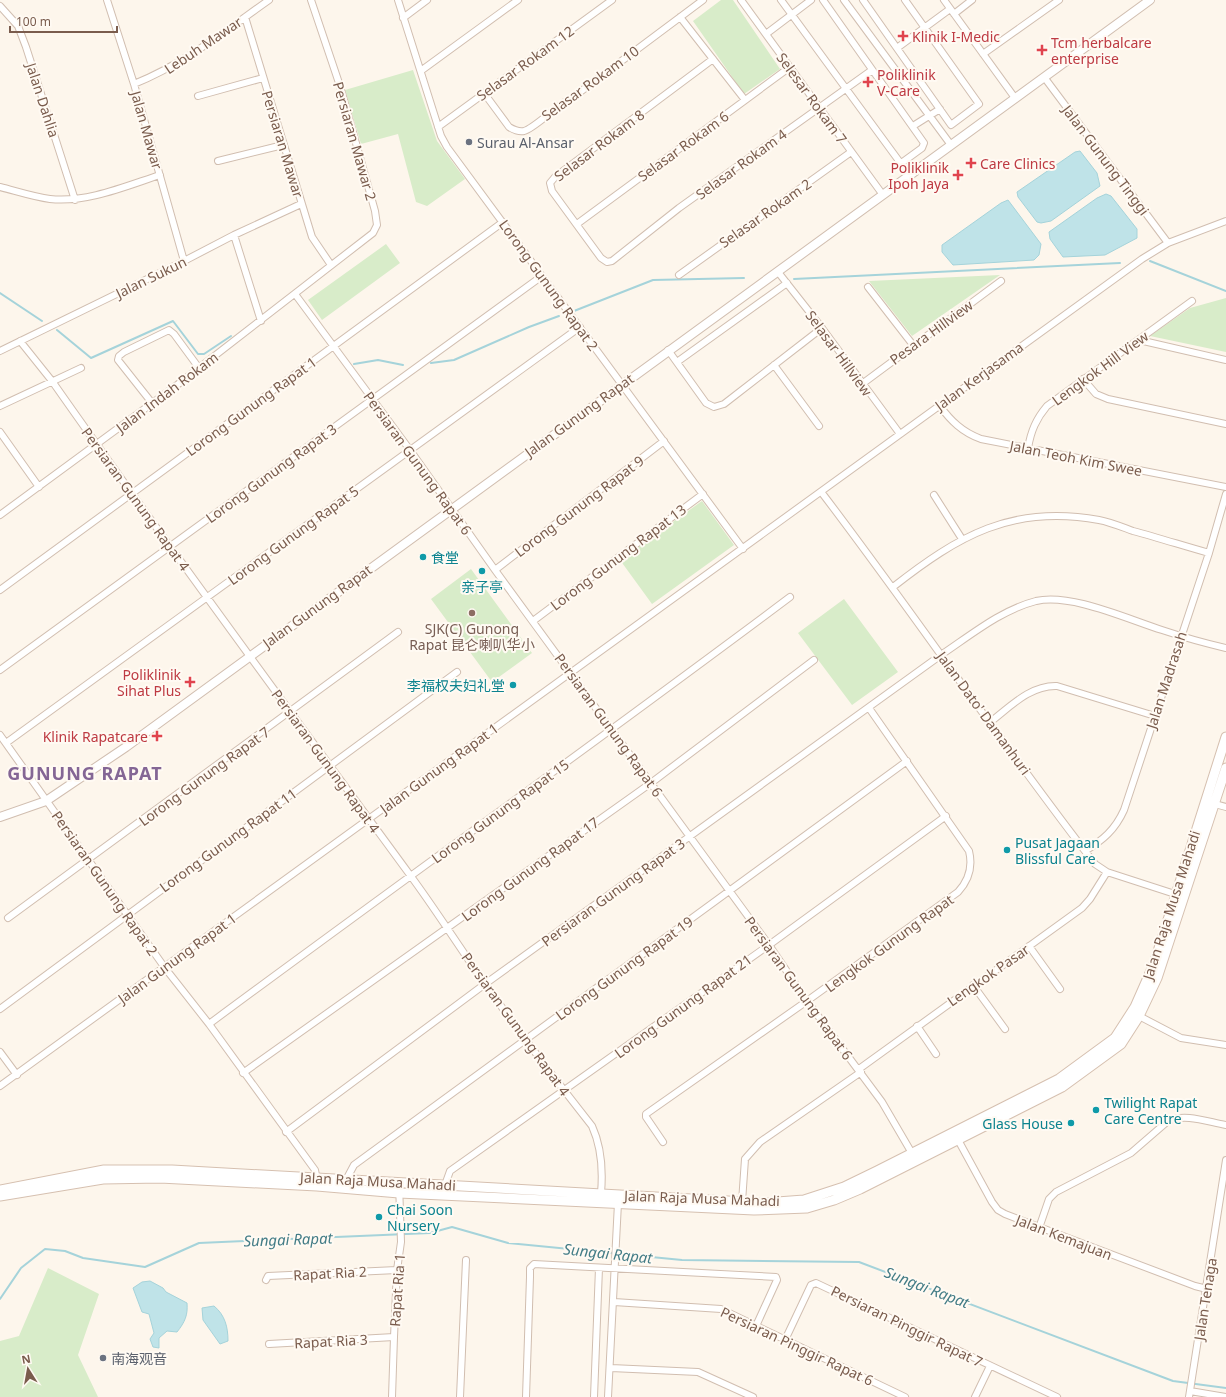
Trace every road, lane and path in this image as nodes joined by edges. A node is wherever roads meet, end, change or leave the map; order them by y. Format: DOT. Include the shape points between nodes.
graph roads {
  1 [pos="107,0"];
  2 [pos="269,0"];
  3 [pos="311,0"];
  4 [pos="398,0"];
  5 [pos="427,0"];
  6 [pos="518,0"];
  7 [pos="612,0"];
  8 [pos="702,0"];
  9 [pos="741,0"];
  10 [pos="781,0"];
  11 [pos="811,0"];
  12 [pos="823,0"];
  13 [pos="844,0"];
  14 [pos="863,0"];
  15 [pos="905,0"];
  16 [pos="944,0"];
  17 [pos="972,0"];
  18 [pos="1058,0"];
  19 [pos="1150,0"];
  20 [pos="0,6"];
  21 [pos="952,12"];
  22 [pos="792,15"];
  23 [pos="245,17"];
  24 [pos="680,17"];
  25 [pos="403,18"];
  26 [pos="925,27"];
  27 [pos="766,34"];
  28 [pos="897,48"];
  29 [pos="983,54"];
  30 [pos="713,59"];
  31 [pos="790,67"];
  32 [pos="422,70"];
  33 [pos="872,70"];
  34 [pos="1044,77"];
  35 [pos="263,78"];
  36 [pos="134,84"];
  37 [pos="844,88"];
  38 [pos="484,93"];
  39 [pos="198,96"];
  40 [pos="1015,98"];
  41 [pos="745,100"];
  42 [pos="818,107"];
  43 [pos="940,108"];
  44 [pos="929,116"];
  45 [pos="438,126"];
  46 [pos="913,126"];
  47 [pos="951,145"];
  48 [pos="283,146"];
  49 [pos="851,152"];
  50 [pos="218,162"];
  51 [pos="900,164"];
  52 [pos="160,174"];
  53 [pos="910,176"];
  54 [pos="0,187"];
  55 [pos="883,195"];
  56 [pos="75,200"];
  57 [pos="301,204"];
  58 [pos="1226,221"];
  59 [pos="503,222"];
  60 [pos="577,224"];
  61 [pos="234,235"];
  62 [pos="1168,243"];
  63 [pos="612,261"];
  64 [pos="184,262"];
  65 [pos="331,265"];
  66 [pos="778,272"];
  67 [pos="679,275"];
  68 [pos="542,276"];
  69 [pos="1001,281"];
  70 [pos="787,283"];
  71 [pos="868,287"];
  72 [pos="295,294"];
  73 [pos="1192,301"];
  74 [pos="261,321"];
  75 [pos="580,327"];
  76 [pos="822,328"];
  77 [pos="1139,340"];
  78 [pos="20,341"];
  79 [pos="913,345"];
  80 [pos="333,346"];
  81 [pos="668,350"];
  82 [pos="0,351"];
  83 [pos="1226,360"];
  84 [pos="677,362"];
  85 [pos="774,364"];
  86 [pos="81,368"];
  87 [pos="200,368"];
  88 [pos="1083,379"];
  89 [pos="52,381"];
  90 [pos="622,384"];
  91 [pos="862,384"];
  92 [pos="372,399"];
  93 [pos="152,403"];
  94 [pos="939,405"];
  95 [pos="0,406"];
  96 [pos="1226,424"];
  97 [pos="818,426"];
  98 [pos="0,432"];
  99 [pos="900,434"];
  100 [pos="664,441"];
  101 [pos="97,445"];
  102 [pos="1028,448"];
  103 [pos="410,450"];
  104 [pos="39,487"];
  105 [pos="1226,488"];
  106 [pos="822,493"];
  107 [pos="132,494"];
  108 [pos="703,494"];
  109 [pos="1226,494"];
  110 [pos="934,495"];
  111 [pos="451,508"];
  112 [pos="0,515"];
  113 [pos="962,539"];
  114 [pos="171,547"];
  115 [pos="743,548"];
  116 [pos="1209,553"];
  117 [pos="495,570"];
  118 [pos="893,587"];
  119 [pos="0,590"];
  120 [pos="208,597"];
  121 [pos="790,597"];
  122 [pos="532,621"];
  123 [pos="398,632"];
  124 [pos="1180,636"];
  125 [pos="1226,648"];
  126 [pos="941,655"];
  127 [pos="249,656"];
  128 [pos="814,660"];
  129 [pos="0,670"];
  130 [pos="457,672"];
  131 [pos="570,673"];
  132 [pos="869,708"];
  133 [pos="292,711"];
  134 [pos="1154,716"];
  135 [pos="990,723"];
  136 [pos="612,730"];
  137 [pos="1226,737"];
  138 [pos="2,740"];
  139 [pos="907,761"];
  140 [pos="330,766"];
  141 [pos="1226,768"];
  142 [pos="651,783"];
  143 [pos="46,801"];
  144 [pos="1205,801"];
  145 [pos="1215,804"];
  146 [pos="1226,807"];
  147 [pos="946,816"];
  148 [pos="0,817"];
  149 [pos="368,820"];
  150 [pos="690,837"];
  151 [pos="1085,851"];
  152 [pos="89,860"];
  153 [pos="1107,872"];
  154 [pos="410,876"];
  155 [pos="729,892"];
  156 [pos="1175,894"];
  157 [pos="1185,897"];
  158 [pos="127,915"];
  159 [pos="8,918"];
  160 [pos="447,928"];
  161 [pos="769,945"];
  162 [pos="1029,946"];
  163 [pos="165,968"];
  164 [pos="485,984"];
  165 [pos="974,985"];
  166 [pos="1060,989"];
  167 [pos="807,1001"];
  168 [pos="0,1009"];
  169 [pos="1139,1016"];
  170 [pos="209,1024"];
  171 [pos="917,1026"];
  172 [pos="1005,1029"];
  173 [pos="526,1039"];
  174 [pos="1226,1045"];
  175 [pos="0,1052"];
  176 [pos="936,1054"];
  177 [pos="860,1071"];
  178 [pos="243,1073"];
  179 [pos="17,1075"];
  180 [pos="0,1086"];
  181 [pos="564,1091"];
  182 [pos="1226,1125"];
  183 [pos="286,1132"];
  184 [pos="956,1137"];
  185 [pos="663,1142"];
  186 [pos="914,1158"];
  187 [pos="1226,1160"];
  188 [pos="346,1180"];
  189 [pos="317,1182"];
  190 [pos="399,1183"];
  191 [pos="445,1185"];
  192 [pos="0,1190"];
  193 [pos="399,1193"];
  194 [pos="602,1193"];
  195 [pos="0,1196"];
  196 [pos="641,1196"];
  197 [pos="742,1202"];
  198 [pos="618,1203"];
  199 [pos="1039,1228"];
  200 [pos="466,1260"];
  201 [pos="598,1268"];
  202 [pos="615,1269"];
  203 [pos="397,1270"];
  204 [pos="266,1280"];
  205 [pos="1206,1289"];
  206 [pos="614,1302"];
  207 [pos="756,1326"];
  208 [pos="394,1337"];
  209 [pos="785,1340"];
  210 [pos="269,1344"];
  211 [pos="990,1366"];
  212 [pos="610,1368"];
  213 [pos="1190,1389"];
  214 [pos="900,1396"];
  215 [pos="392,1397"];
  216 [pos="460,1397"];
  217 [pos="526,1397"];
  218 [pos="594,1397"];
  219 [pos="608,1397"];
  220 [pos="753,1397"];
  221 [pos="975,1397"];
  222 [pos="1057,1397"];
  223 [pos="1226,1397"];
  1 -- 36 [label="street, Jalan Mawar"];
  2 -- 23 [label="street, Lebuh Mawar"];
  3 -- 65 [label="street, Persiaran Mawar 2" via="340,86 376,211 377,225 373,233"];
  4 -- 25 [label="street, Lorong Gunung Rapat 2"];
  5 -- 25 [label="street"];
  6 -- 32 [label="street"];
  7 -- 38 [label="street, Selasar Rokam 12"];
  8 -- 24 [label="street, Selasar Rokam 10"];
  9 -- 27 [label="street, Selesar Rokam 7"];
  10 -- 22 [label="street"];
  11 -- 22 [label="street"];
  12 -- 33 [label="street"];
  13 -- 44 [label="street"];
  14 -- 28 [label="street"];
  15 -- 26 [label="street"];
  16 -- 21 [label="street"];
  17 -- 21 [label="street"];
  18 -- 29 [label="street"];
  19 -- 34 [label="street, Jalan Gunung Rapat"];
  20 -- 56 [label="street, Jalan Dahlia" via="18,26"];
  21 -- 26 [label="street"];
  21 -- 29 [label="street"];
  22 -- 27 [label="street"];
  22 -- 37 [label="street"];
  23 -- 35 [label="street, Persiaran Mawar"];
  23 -- 36 [label="street, Lebuh Mawar" via="183,60 157,75"];
  24 -- 30 [label="street"];
  24 -- 38 [label="street, Selasar Rokam 10" via="525,130 514,130 509,127"];
  25 -- 32 [label="street, Lorong Gunung Rapat 2"];
  26 -- 28 [label="street"];
  26 -- 43 [label="street" via="979,104 951,125"];
  27 -- 31 [label="street, Selesar Rokam 7"];
  28 -- 43 [label="street"];
  29 -- 40 [label="street"];
  30 -- 41 [label="street"];
  30 -- 60 [label="street, Selasar Rokam 8" via="554,177 550,183 552,191"];
  31 -- 41 [label="street, Selasar Rokam 6"];
  31 -- 42 [label="street, Selesar Rokam 7"];
  32 -- 45 [label="street, Lorong Gunung Rapat 2"];
  33 -- 37 [label="street, Selasar Rokam 4"];
  33 -- 46 [label="street"];
  34 -- 40 [label="street, Jalan Gunung Rapat"];
  34 -- 62 [label="street, Jalan Gunung Tinggi"];
  35 -- 39 [label="street"];
  35 -- 48 [label="street, Persiaran Mawar"];
  36 -- 52 [label="street, Jalan Mawar"];
  37 -- 42 [label="street, Selasar Rokam 4"];
  37 -- 51 [label="street"];
  38 -- 45 [label="street, Selasar Rokam 12"];
  40 -- 47 [label="street, Jalan Gunung Rapat"];
  41 -- 60 [label="street, Selasar Rokam 6"];
  42 -- 49 [label="street, Selesar Rokam 7"];
  42 -- 63 [label="street, Selasar Rokam 4" via="679,208"];
  43 -- 44 [label="street"];
  44 -- 46 [label="street"];
  44 -- 47 [label="street"];
  45 -- 59 [label="street, Lorong Gunung Rapat 2" via="447,146"];
  46 -- 51 [label="street" via="924,143 922,148"];
  47 -- 53 [label="street, Jalan Gunung Rapat"];
  48 -- 50 [label="street"];
  48 -- 57 [label="street, Persiaran Mawar"];
  49 -- 55 [label="street, Selesar Rokam 7"];
  49 -- 67 [label="street, Selasar Rokam 2"];
  51 -- 53 [label="street"];
  52 -- 56 [label="street"];
  52 -- 64 [label="street, Jalan Mawar"];
  53 -- 55 [label="street, Jalan Gunung Rapat"];
  54 -- 56 [label="street" via="50,199"];
  55 -- 66 [label="street, Jalan Gunung Rapat"];
  57 -- 61 [label="street, Jalan Sukun"];
  57 -- 65 [label="street, Persiaran Mawar" via="312,237"];
  58 -- 62 [label="street, Jalan Kerjasama"];
  59 -- 68 [label="street, Lorong Gunung Rapat 2"];
  59 -- 80 [label="street, Lorong Gunung Rapat 1"];
  60 -- 63 [label="street, Selasar Rokam 8" via="601,258 607,262"];
  61 -- 64 [label="street, Jalan Sukun"];
  61 -- 74 [label="street"];
  62 -- 94 [label="street, Jalan Kerjasama"];
  64 -- 78 [label="street, Jalan Sukun"];
  65 -- 72 [label="street, Jalan Indah Rokam"];
  66 -- 70 [label="street, Selasar Hillview"];
  66 -- 81 [label="street, Jalan Gunung Rapat"];
  68 -- 75 [label="street, Lorong Gunung Rapat 2"];
  68 -- 92 [label="street, Lorong Gunung Rapat 3"];
  69 -- 79 [label="street, Pesara Hillview"];
  70 -- 76 [label="street, Selasar Hillview"];
  70 -- 84 [label="street"];
  71 -- 79 [label="street"];
  72 -- 74 [label="street, Jalan Indah Rokam"];
  72 -- 80 [label="street, Persiaran Gunung Rapat 6"];
  73 -- 77 [label="street, Lengkok Hill View"];
  74 -- 87 [label="street, Jalan Indah Rokam"];
  75 -- 90 [label="street, Lorong Gunung Rapat 2"];
  75 -- 103 [label="street, Lorong Gunung Rapat 5"];
  76 -- 85 [label="street"];
  76 -- 91 [label="street, Selasar Hillview"];
  77 -- 83 [label="street"];
  77 -- 88 [label="street, Lengkok Hill View"];
  78 -- 82 [label="street, Jalan Sukun"];
  78 -- 89 [label="street, Persiaran Gunung Rapat 4"];
  79 -- 91 [label="street, Pesara Hillview"];
  80 -- 92 [label="street, Persiaran Gunung Rapat 6"];
  80 -- 107 [label="street, Lorong Gunung Rapat 1"];
  81 -- 84 [label="street"];
  81 -- 90 [label="street, Jalan Gunung Rapat"];
  84 -- 85 [label="street" via="706,403 714,407 724,404"];
  85 -- 97 [label="street"];
  86 -- 89 [label="street"];
  87 -- 93 [label="street, Jalan Indah Rokam"];
  87 -- 93 [label="street" via="174,334 167,330 119,356 118,360"];
  88 -- 96 [label="street" via="1096,394 1108,399"];
  88 -- 102 [label="street, Lengkok Hill View" via="1039,415"];
  89 -- 95 [label="street"];
  89 -- 101 [label="street, Persiaran Gunung Rapat 4"];
  90 -- 100 [label="street, Lorong Gunung Rapat 2"];
  90 -- 111 [label="street, Jalan Gunung Rapat"];
  91 -- 99 [label="street, Selasar Hillview"];
  92 -- 103 [label="street, Persiaran Gunung Rapat 6"];
  92 -- 114 [label="street, Lorong Gunung Rapat 3"];
  93 -- 101 [label="street, Jalan Indah Rokam"];
  94 -- 99 [label="street, Jalan Kerjasama"];
  94 -- 102 [label="street, Jalan Teoh Kim Swee" via="958,427 968,434 980,439"];
  98 -- 104 [label="street"];
  99 -- 106 [label="street, Jalan Kerjasama"];
  100 -- 108 [label="street, Lorong Gunung Rapat 2"];
  100 -- 117 [label="street, Lorong Gunung Rapat 9"];
  101 -- 104 [label="street, Jalan Indah Rokam"];
  101 -- 107 [label="street, Persiaran Gunung Rapat 4"];
  102 -- 105 [label="street, Jalan Teoh Kim Swee"];
  103 -- 111 [label="street, Persiaran Gunung Rapat 6"];
  103 -- 120 [label="street, Lorong Gunung Rapat 5"];
  104 -- 112 [label="street, Jalan Indah Rokam"];
  106 -- 115 [label="street, Jalan Kerjasama"];
  106 -- 118 [label="street, Jalan Dato' Damanhuri"];
  107 -- 114 [label="street, Persiaran Gunung Rapat 4"];
  107 -- 119 [label="street, Lorong Gunung Rapat 1"];
  108 -- 115 [label="street, Lorong Gunung Rapat 2"];
  108 -- 122 [label="street, Lorong Gunung Rapat 13"];
  109 -- 116 [label="street, Jalan Madrasah"];
  110 -- 113 [label="street"];
  111 -- 117 [label="street, Persiaran Gunung Rapat 6"];
  111 -- 127 [label="street, Jalan Gunung Rapat"];
  113 -- 116 [label="street" via="986,528 1046,516 1099,520"];
  113 -- 118 [label="street"];
  114 -- 120 [label="street, Persiaran Gunung Rapat 4"];
  114 -- 129 [label="street, Lorong Gunung Rapat 3"];
  115 -- 131 [label="street, Jalan Gunung Rapat 1"];
  116 -- 124 [label="street, Jalan Madrasah"];
  117 -- 122 [label="street, Persiaran Gunung Rapat 6"];
  118 -- 126 [label="street, Jalan Dato' Damanhuri"];
  120 -- 127 [label="street, Persiaran Gunung Rapat 4"];
  120 -- 138 [label="street, Lorong Gunung Rapat 5"];
  121 -- 136 [label="street, Lorong Gunung Rapat 15"];
  122 -- 131 [label="street, Persiaran Gunung Rapat 6"];
  123 -- 133 [label="street, Lorong Gunung Rapat 7"];
  124 -- 125 [label="street, Persiaran Gunung Rapat 3"];
  124 -- 126 [label="street, Persiaran Gunung Rapat 3" via="1070,601 1038,601 996,618"];
  124 -- 134 [label="street, Jalan Madrasah"];
  126 -- 132 [label="street, Persiaran Gunung Rapat 3"];
  126 -- 135 [label="street, Jalan Dato' Damanhuri"];
  127 -- 133 [label="street, Persiaran Gunung Rapat 4"];
  127 -- 143 [label="street, Jalan Gunung Rapat" via="126,747"];
  128 -- 142 [label="street, Lorong Gunung Rapat 17"];
  130 -- 140 [label="street, Lorong Gunung Rapat 11"];
  131 -- 136 [label="street, Persiaran Gunung Rapat 6"];
  131 -- 149 [label="street, Jalan Gunung Rapat 1"];
  132 -- 139 [label="street, Lengkok Gunung Rapat"];
  132 -- 150 [label="street, Persiaran Gunung Rapat 3"];
  133 -- 140 [label="street, Persiaran Gunung Rapat 4"];
  133 -- 152 [label="street, Lorong Gunung Rapat 7"];
  134 -- 135 [label="street" via="1064,688 1046,686 1026,695"];
  134 -- 151 [label="street, Jalan Madrasah" via="1118,824 1102,840"];
  135 -- 151 [label="street, Jalan Dato' Damanhuri"];
  136 -- 142 [label="street, Persiaran Gunung Rapat 6"];
  136 -- 154 [label="street, Lorong Gunung Rapat 15"];
  137 -- 144 [label="main road, Jalan Raja Musa Mahadi"];
  138 -- 143 [label="street, Persiaran Gunung Rapat 2"];
  139 -- 147 [label="street, Lengkok Gunung Rapat"];
  139 -- 155 [label="street, Lorong Gunung Rapat 19"];
  140 -- 149 [label="street, Persiaran Gunung Rapat 4"];
  140 -- 158 [label="street, Lorong Gunung Rapat 11"];
  141 -- 145 [label="main road, Jalan Raja Musa Mahadi"];
  142 -- 150 [label="street, Persiaran Gunung Rapat 6"];
  142 -- 160 [label="street, Lorong Gunung Rapat 17"];
  143 -- 148 [label="street, Jalan Gunung Rapat"];
  143 -- 152 [label="street, Persiaran Gunung Rapat 2"];
  144 -- 145 [label="street"];
  144 -- 156 [label="main road, Jalan Raja Musa Mahadi"];
  145 -- 146 [label="street"];
  145 -- 157 [label="main road, Jalan Raja Musa Mahadi"];
  147 -- 161 [label="street, Lorong Gunung Rapat 21"];
  147 -- 167 [label="street, Lengkok Gunung Rapat" via="969,851 972,862 965,885"];
  149 -- 154 [label="street, Persiaran Gunung Rapat 4"];
  149 -- 163 [label="street, Jalan Gunung Rapat 1"];
  150 -- 155 [label="street, Persiaran Gunung Rapat 6"];
  150 -- 164 [label="street, Persiaran Gunung Rapat 3"];
  151 -- 153 [label="street, Jalan Dato' Damanhuri" via="1095,864"];
  152 -- 158 [label="street, Persiaran Gunung Rapat 2"];
  152 -- 159 [label="street, Lorong Gunung Rapat 7"];
  153 -- 156 [label="street, Jalan Dato' Damanhuri"];
  153 -- 162 [label="street, Lengkok Pasar" via="1082,908"];
  154 -- 160 [label="street, Persiaran Gunung Rapat 4"];
  154 -- 170 [label="street, Lorong Gunung Rapat 15"];
  155 -- 161 [label="street, Persiaran Gunung Rapat 6"];
  155 -- 173 [label="street, Lorong Gunung Rapat 19"];
  156 -- 157 [label="street, Jalan Dato' Damanhuri"];
  156 -- 184 [label="main road, Jalan Raja Musa Mahadi" via="1154,964 1135,1007 1115,1038 1059,1079"];
  157 -- 169 [label="main road, Jalan Raja Musa Mahadi" via="1157,978"];
  158 -- 163 [label="street, Persiaran Gunung Rapat 2"];
  158 -- 168 [label="street, Lorong Gunung Rapat 11"];
  160 -- 164 [label="street, Persiaran Gunung Rapat 4"];
  160 -- 178 [label="street, Lorong Gunung Rapat 17"];
  161 -- 167 [label="street, Persiaran Gunung Rapat 6"];
  161 -- 181 [label="street, Lorong Gunung Rapat 21"];
  162 -- 165 [label="street, Lengkok Pasar"];
  162 -- 166 [label="street"];
  163 -- 170 [label="street, Persiaran Gunung Rapat 2"];
  163 -- 179 [label="street, Jalan Gunung Rapat 1"];
  164 -- 173 [label="street, Persiaran Gunung Rapat 4"];
  164 -- 183 [label="street, Persiaran Gunung Rapat 3"];
  165 -- 171 [label="street, Lengkok Pasar"];
  165 -- 172 [label="street"];
  167 -- 177 [label="street, Persiaran Gunung Rapat 6"];
  167 -- 185 [label="street, Lengkok Gunung Rapat" via="646,1114"];
  169 -- 174 [label="street" via="1181,1038"];
  169 -- 184 [label="main road, Jalan Raja Musa Mahadi" via="1122,1044 1062,1087"];
  170 -- 178 [label="street, Persiaran Gunung Rapat 2"];
  171 -- 176 [label="street"];
  171 -- 177 [label="street, Lengkok Pasar"];
  173 -- 181 [label="street, Persiaran Gunung Rapat 4"];
  173 -- 188 [label="street, Lorong Gunung Rapat 19" via="354,1165"];
  175 -- 179 [label="street"];
  177 -- 186 [label="street, Persiaran Gunung Rapat 6" via="882,1102"];
  177 -- 197 [label="street, Lengkok Pasar" via="760,1142 750,1152 745,1159"];
  178 -- 183 [label="street, Persiaran Gunung Rapat 2"];
  179 -- 180 [label="street, Jalan Gunung Rapat 1"];
  181 -- 191 [label="street, Lorong Gunung Rapat 21" via="450,1171"];
  181 -- 194 [label="street, Persiaran Gunung Rapat 4" via="592,1126 598,1138"];
  182 -- 199 [label="street" via="1183,1118 1168,1121 1125,1156 1056,1192 1049,1199"];
  183 -- 189 [label="street, Persiaran Gunung Rapat 2" via="315,1170"];
  184 -- 186 [label="main road, Jalan Raja Musa Mahadi"];
  184 -- 199 [label="street, Jalan Kemajuan" via="998,1210"];
  186 -- 197 [label="main road, Jalan Raja Musa Mahadi" via="844,1187 804,1200"];
  186 -- 198 [label="main road, Jalan Raja Musa Mahadi" via="860,1189 807,1208 742,1210"];
  187 -- 205 [label="street, Jalan Tenaga"];
  188 -- 189 [label="main road, Jalan Raja Musa Mahadi"];
  188 -- 190 [label="main road, Jalan Raja Musa Mahadi"];
  189 -- 192 [label="main road, Jalan Raja Musa Mahadi" via="172,1170 118,1169"];
  189 -- 193 [label="main road, Jalan Raja Musa Mahadi"];
  189 -- 195 [label="main road, Jalan Raja Musa Mahadi" via="118,1178"];
  190 -- 191 [label="main road, Jalan Raja Musa Mahadi"];
  190 -- 193 [label="street, Rapat Ria 1"];
  191 -- 194 [label="main road, Jalan Raja Musa Mahadi"];
  193 -- 198 [label="main road, Jalan Raja Musa Mahadi"];
  193 -- 203 [label="street, Rapat Ria 1" via="401,1242"];
  194 -- 196 [label="main road, Jalan Raja Musa Mahadi"];
  194 -- 198 [label="main road" via="615,1197"];
  196 -- 197 [label="main road, Jalan Raja Musa Mahadi"];
  196 -- 198 [label="main road" via="626,1197"];
  198 -- 202 [label="street"];
  199 -- 205 [label="street, Jalan Kemajuan"];
  200 -- 216 [label="street"];
  201 -- 202 [label="street"];
  201 -- 217 [label="street" via="531,1265"];
  201 -- 218 [label="street"];
  202 -- 206 [label="street"];
  202 -- 207 [label="street" via="776,1277 777,1280"];
  203 -- 204 [label="street, Rapat Ria 2" via="268,1276"];
  203 -- 208 [label="street, Rapat Ria 1"];
  205 -- 213 [label="street, Jalan Tenaga"];
  206 -- 207 [label="street, Persiaran Pinggir Rapat 6" via="721,1309"];
  206 -- 212 [label="street"];
  207 -- 209 [label="street, Persiaran Pinggir Rapat 6"];
  208 -- 210 [label="street, Rapat Ria 3"];
  208 -- 215 [label="street, Rapat Ria 1"];
  209 -- 211 [label="street, Persiaran Pinggir Rapat 7" via="811,1285 816,1283"];
  209 -- 214 [label="street, Persiaran Pinggir Rapat 6"];
  211 -- 221 [label="street"];
  211 -- 222 [label="street, Persiaran Pinggir Rapat 7"];
  212 -- 219 [label="street"];
  212 -- 220 [label="street" via="698,1372"];
  213 -- 223 [label="street"];
}
